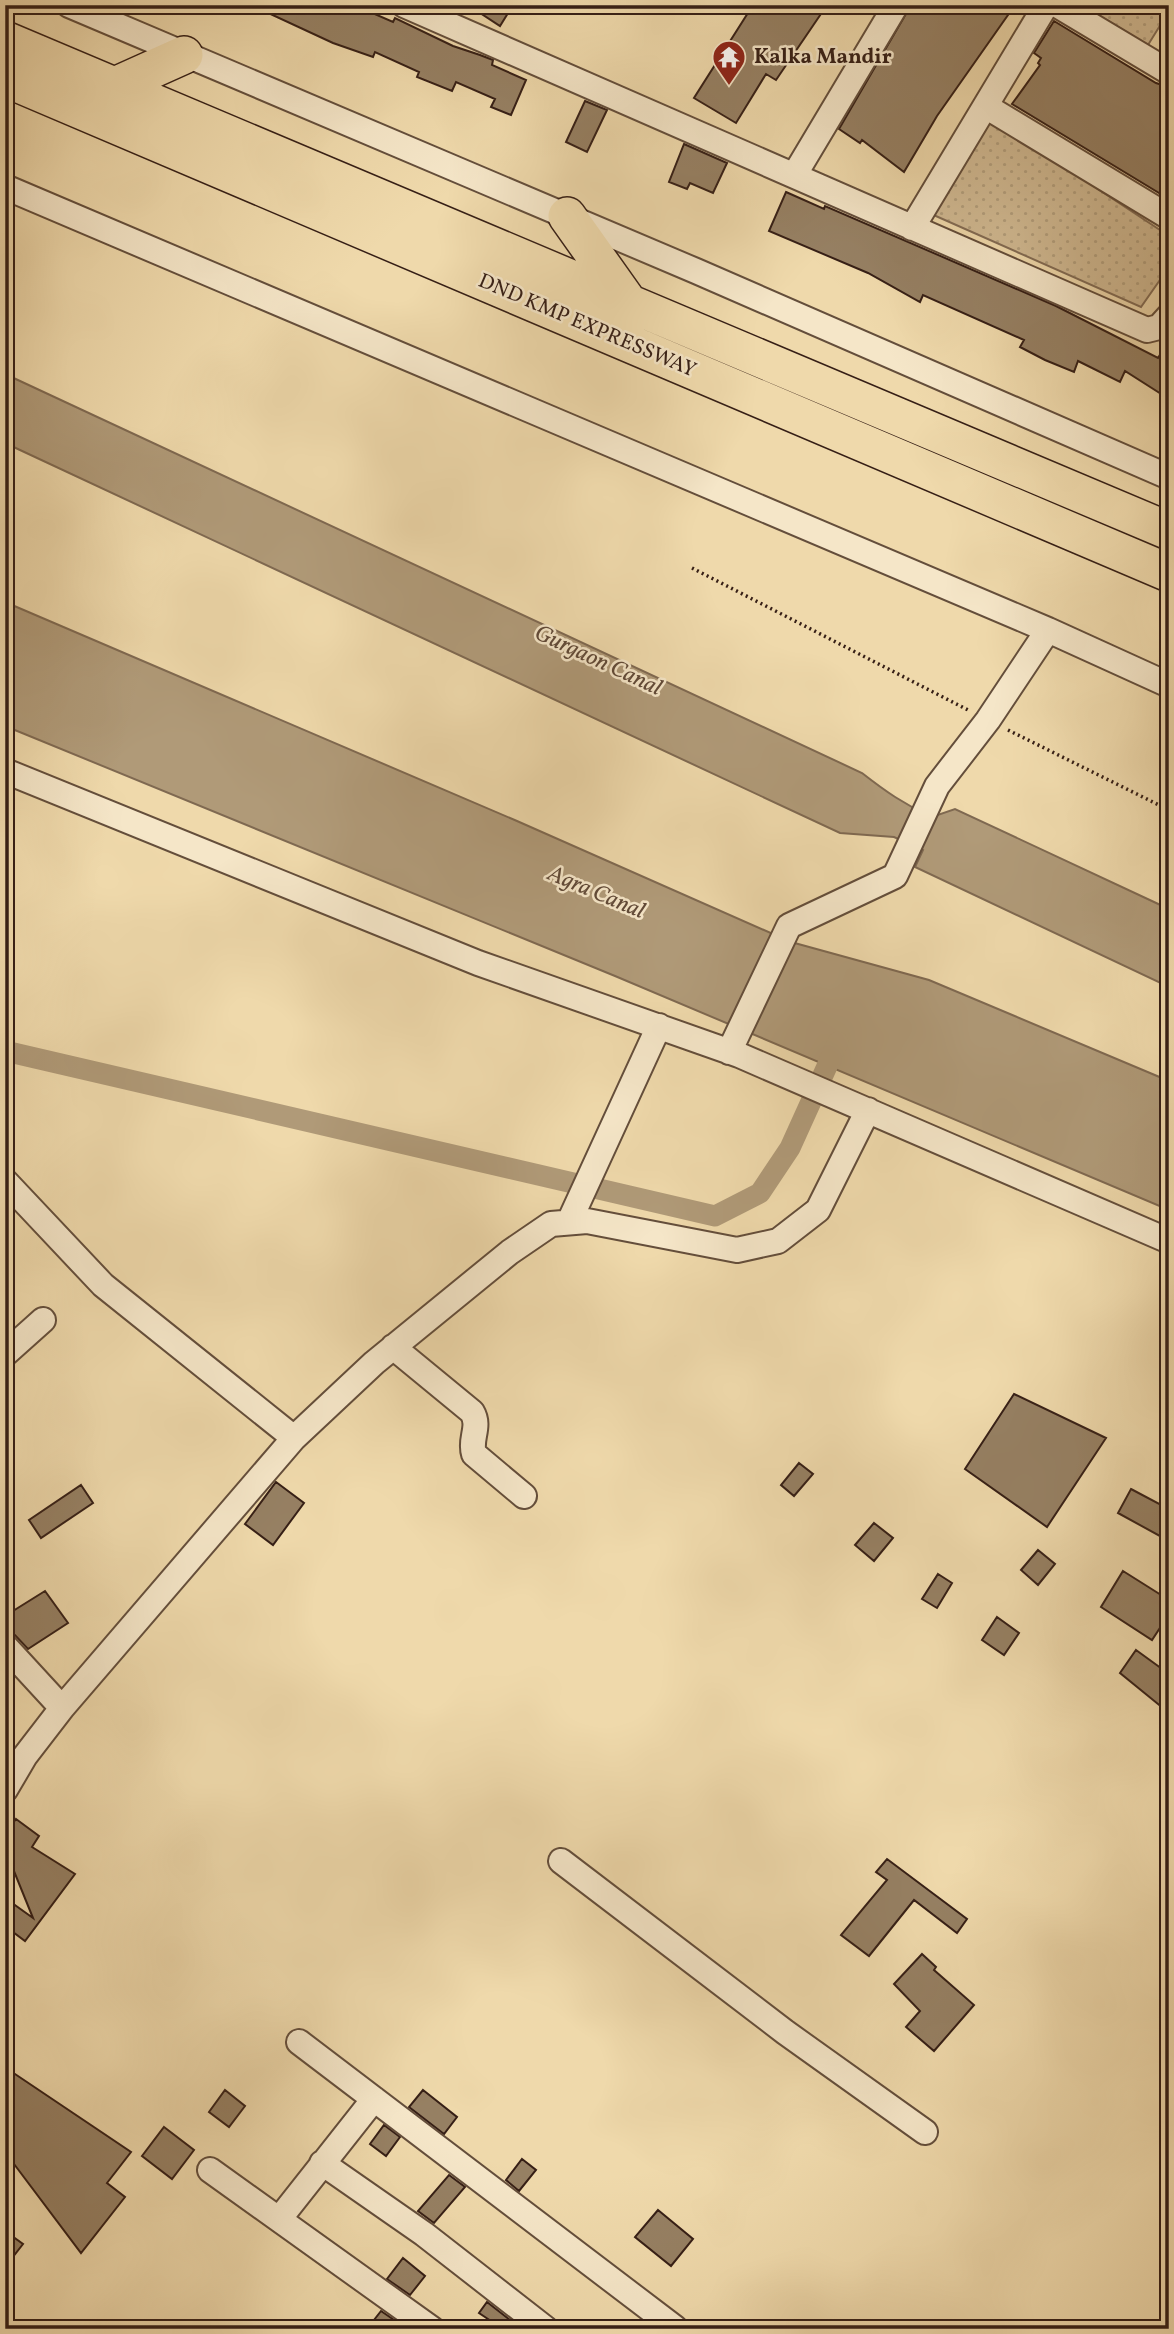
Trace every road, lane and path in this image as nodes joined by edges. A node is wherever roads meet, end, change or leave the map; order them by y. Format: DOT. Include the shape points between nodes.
graph roads {
  1 [pos="69,5"];
  2 [pos="404,5"];
  3 [pos="896,5"];
  4 [pos="1046,5"];
  5 [pos="1057,5"];
  6 [pos="441,12"];
  7 [pos="5,40"];
  8 [pos="184,55"];
  9 [pos="1169,72"];
  10 [pos="5,79"];
  11 [pos="115,86"];
  12 [pos="987,107"];
  13 [pos="795,174"];
  14 [pos="5,187"];
  15 [pos="567,216"];
  16 [pos="1169,217"];
  17 [pos="912,228"];
  18 [pos="628,302"];
  19 [pos="1169,316"];
  20 [pos="1169,477"];
  21 [pos="1169,531"];
  22 [pos="692,568"];
  23 [pos="1169,573"];
  24 [pos="1048,630"];
  25 [pos="1169,685"];
  26 [pos="988,720"];
  27 [pos="5,771"];
  28 [pos="1169,810"];
  29 [pos="659,1026"];
  30 [pos="729,1052"];
  31 [pos="868,1110"];
  32 [pos="5,1181"];
  33 [pos="569,1222"];
  34 [pos="1169,1241"];
  35 [pos="43,1321"];
  36 [pos="393,1347"];
  37 [pos="5,1354"];
  38 [pos="294,1438"];
  39 [pos="524,1496"];
  40 [pos="5,1646"];
  41 [pos="62,1708"];
  42 [pos="5,1790"];
  43 [pos="561,1861"];
  44 [pos="299,2042"];
  45 [pos="374,2099"];
  46 [pos="925,2132"];
  47 [pos="322,2163"];
  48 [pos="210,2169"];
  49 [pos="280,2218"];
  50 [pos="675,2328"];
  51 [pos="432,2329"];
  52 [pos="546,2329"];
  1 -- 8 [label="street"];
  2 -- 6 [label="street"];
  3 -- 13 [label="street"];
  4 -- 12 [label="street"];
  5 -- 9 [label="street"];
  6 -- 13 [label="street"];
  7 -- 11 [label="highway, DND KMP EXPRESSWAY"];
  8 -- 11 [label="highway"];
  8 -- 15 [label="street"];
  10 -- 23 [label="highway, DND KMP EXPRESSWAY"];
  11 -- 18 [label="highway, DND KMP EXPRESSWAY"];
  12 -- 16 [label="street"];
  12 -- 17 [label="street"];
  13 -- 17 [label="street"];
  14 -- 24 [label="street"];
  15 -- 18 [label="highway"];
  15 -- 20 [label="street"];
  17 -- 19 [label="street" via="1147,330 1159,327"];
  18 -- 21 [label="highway, DND KMP EXPRESSWAY"];
  22 -- 26 [label="path"];
  24 -- 25 [label="street"];
  24 -- 26 [label="street"];
  26 -- 28 [label="path"];
  26 -- 30 [label="street" via="937,786 895,876 789,926"];
  27 -- 29 [label="street" via="406,935"];
  29 -- 30 [label="street"];
  29 -- 33 [label="street"];
  30 -- 31 [label="street"];
  31 -- 33 [label="street" via="818,1210 778,1241 737,1250 587,1221"];
  31 -- 34 [label="street"];
  32 -- 38 [label="street" via="103,1285"];
  33 -- 36 [label="street" via="540,1230"];
  35 -- 37 [label="street"];
  36 -- 38 [label="street"];
  36 -- 39 [label="street" via="472,1412 477,1425 474,1454"];
  38 -- 41 [label="street"];
  40 -- 41 [label="street"];
  41 -- 42 [label="street"];
  43 -- 46 [label="street"];
  44 -- 45 [label="street"];
  45 -- 47 [label="street"];
  45 -- 50 [label="street"];
  47 -- 49 [label="street"];
  47 -- 52 [label="street" via="424,2234"];
  48 -- 49 [label="street"];
  49 -- 51 [label="street"];
}
